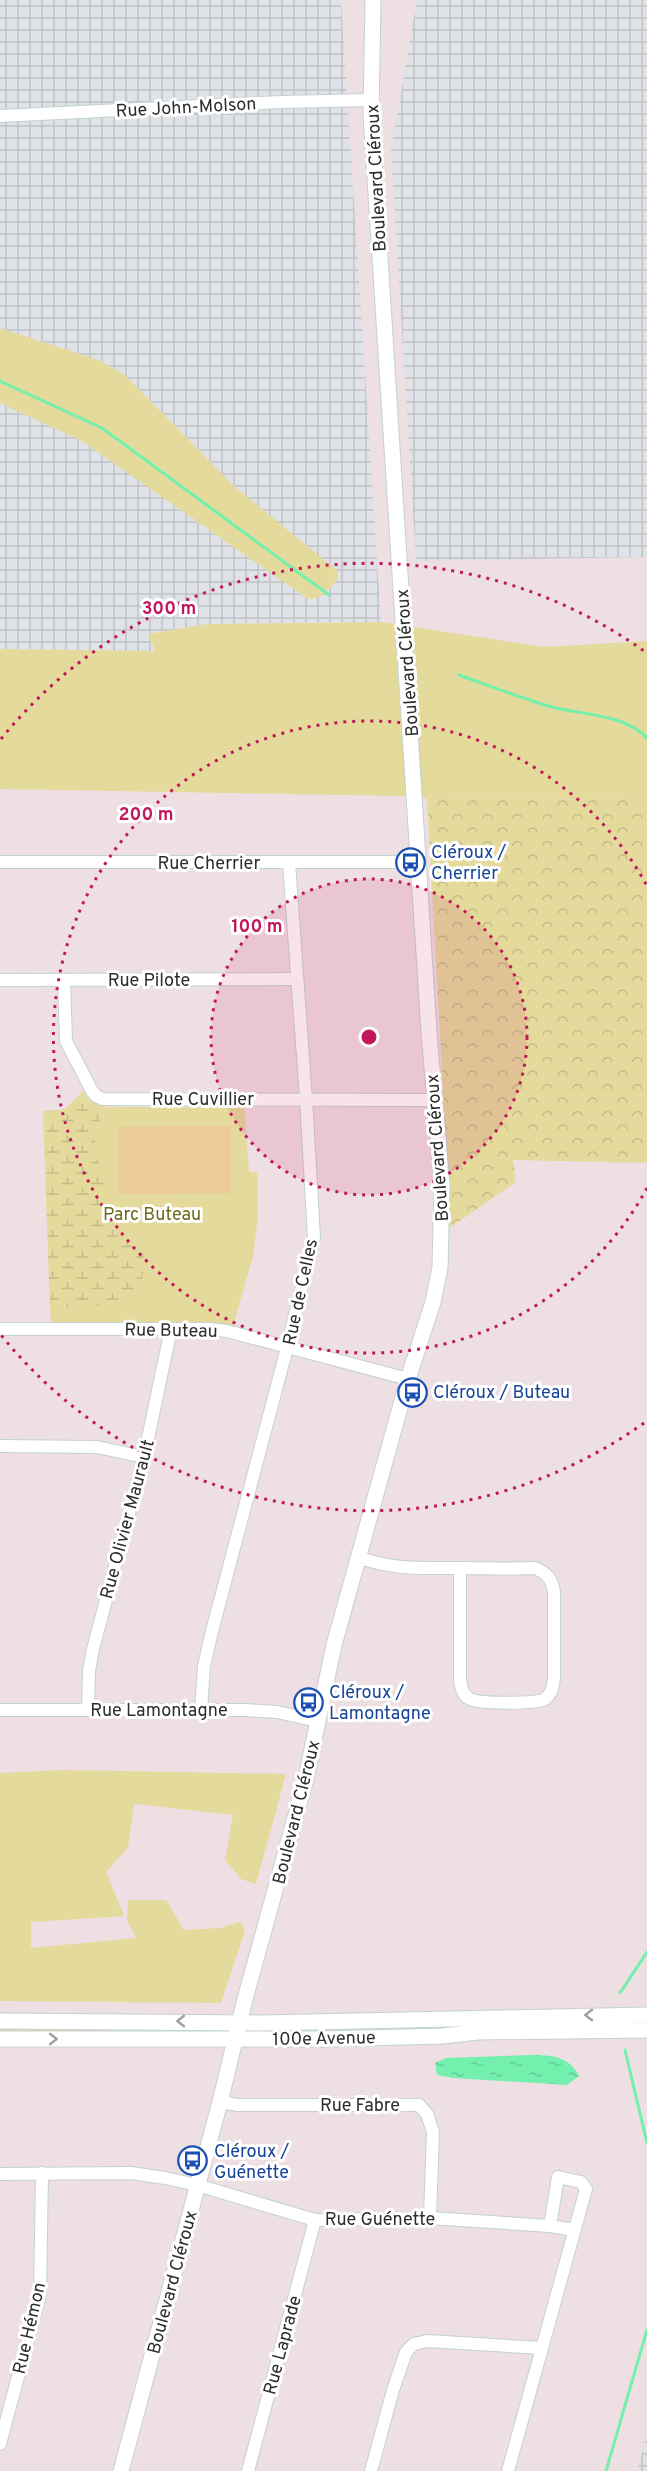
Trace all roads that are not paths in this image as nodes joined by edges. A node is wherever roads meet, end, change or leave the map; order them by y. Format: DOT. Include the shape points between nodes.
graph roads {
  1 [pos="373,0"];
  2 [pos="371,100"];
  3 [pos="0,116"];
  4 [pos="0,862"];
  5 [pos="418,862"];
  6 [pos="289,863"];
  7 [pos="0,980"];
  8 [pos="64,980"];
  9 [pos="297,980"];
  10 [pos="306,1099"];
  11 [pos="434,1100"];
  12 [pos="0,1329"];
  13 [pos="171,1329"];
  14 [pos="287,1348"];
  15 [pos="408,1379"];
  16 [pos="0,1446"];
  17 [pos="144,1457"];
  18 [pos="358,1557"];
  19 [pos="460,1568"];
  20 [pos="0,1710"];
  21 [pos="88,1710"];
  22 [pos="201,1710"];
  23 [pos="318,1721"];
  24 [pos="647,2015"];
  25 [pos="0,2021"];
  26 [pos="239,2022"];
  27 [pos="647,2030"];
  28 [pos="0,2039"];
  29 [pos="235,2039"];
  30 [pos="220,2102"];
  31 [pos="42,2173"];
  32 [pos="0,2174"];
  33 [pos="197,2185"];
  34 [pos="430,2218"];
  35 [pos="315,2220"];
  36 [pos="550,2226"];
  37 [pos="574,2230"];
  38 [pos="542,2348"];
  39 [pos="0,2444"];
  40 [pos="121,2471"];
  41 [pos="248,2471"];
  42 [pos="371,2471"];
  43 [pos="508,2471"];
  1 -- 2 [label="street, Boulevard Cléroux"];
  2 -- 3 [label="street, Rue John-Molson"];
  2 -- 5 [label="street, Boulevard Cléroux"];
  4 -- 6 [label="street, Rue Cherrier"];
  5 -- 6 [label="street, Rue Cherrier"];
  5 -- 11 [label="street, Boulevard Cléroux"];
  6 -- 9 [label="street, Rue de Celles"];
  7 -- 8 [label="street, Rue Pilote"];
  8 -- 9 [label="street, Rue Pilote"];
  8 -- 10 [label="street, Rue Cuvillier" via="66,1041 96,1096"];
  9 -- 10 [label="street, Rue de Celles"];
  10 -- 11 [label="street, Rue Cuvillier"];
  10 -- 14 [label="street, Rue de Celles" via="314,1237"];
  11 -- 15 [label="street, Boulevard Cléroux" via="442,1184 440,1268"];
  12 -- 13 [label="street, Rue Buteau"];
  13 -- 14 [label="street, Rue Buteau" via="227,1331"];
  13 -- 17 [label="street, Rue Olivier Maurault"];
  14 -- 15 [label="street, Rue Buteau"];
  14 -- 22 [label="street, Rue de Celles" via="212,1631 204,1666"];
  15 -- 18 [label="street, Boulevard Cléroux"];
  16 -- 17 [label="street" via="97,1447"];
  17 -- 21 [label="street, Rue Olivier Maurault" via="93,1649"];
  18 -- 19 [label="street" via="397,1568"];
  18 -- 23 [label="street, Boulevard Cléroux"];
  19 -- 19 [label="street" via="535,1568 552,1582 554,1678 553,1690 546,1698 535,1702 479,1701 462,1692"];
  20 -- 21 [label="street, Rue Lamontagne"];
  21 -- 22 [label="street, Rue Lamontagne"];
  22 -- 23 [label="street, Rue Lamontagne" via="277,1712"];
  23 -- 26 [label="street, Boulevard Cléroux"];
  24 -- 26 [label="street, 100e Avenue, one-way"];
  26 -- 25 [label="street, 100e Avenue, one-way"];
  26 -- 29 [label="street, Boulevard Cléroux"];
  27 -- 29 [label="street, 100e Avenue"];
  28 -- 29 [label="street, 100e Avenue, one-way"];
  29 -- 30 [label="street, Boulevard Cléroux"];
  30 -- 33 [label="street, Boulevard Cléroux"];
  30 -- 34 [label="street, Rue Fabre" via="419,2105 434,2132"];
  31 -- 32 [label="street, Rue Guénette"];
  31 -- 33 [label="street, Rue Guénette" via="131,2173"];
  31 -- 39 [label="street, Rue Hémon" via="40,2295"];
  33 -- 35 [label="street, Rue Guénette"];
  33 -- 40 [label="street, Boulevard Cléroux"];
  34 -- 35 [label="street, Rue Guénette"];
  34 -- 36 [label="street, Rue Guénette"];
  35 -- 41 [label="street, Rue Laprade"];
  36 -- 37 [label="street, Rue Guénette"];
  36 -- 37 [label="street" via="556,2181 562,2177 581,2182 586,2189"];
  37 -- 38 [label="street"];
  38 -- 42 [label="street" via="427,2341 414,2344 406,2352 393,2390"];
  38 -- 43 [label="street"];
}
